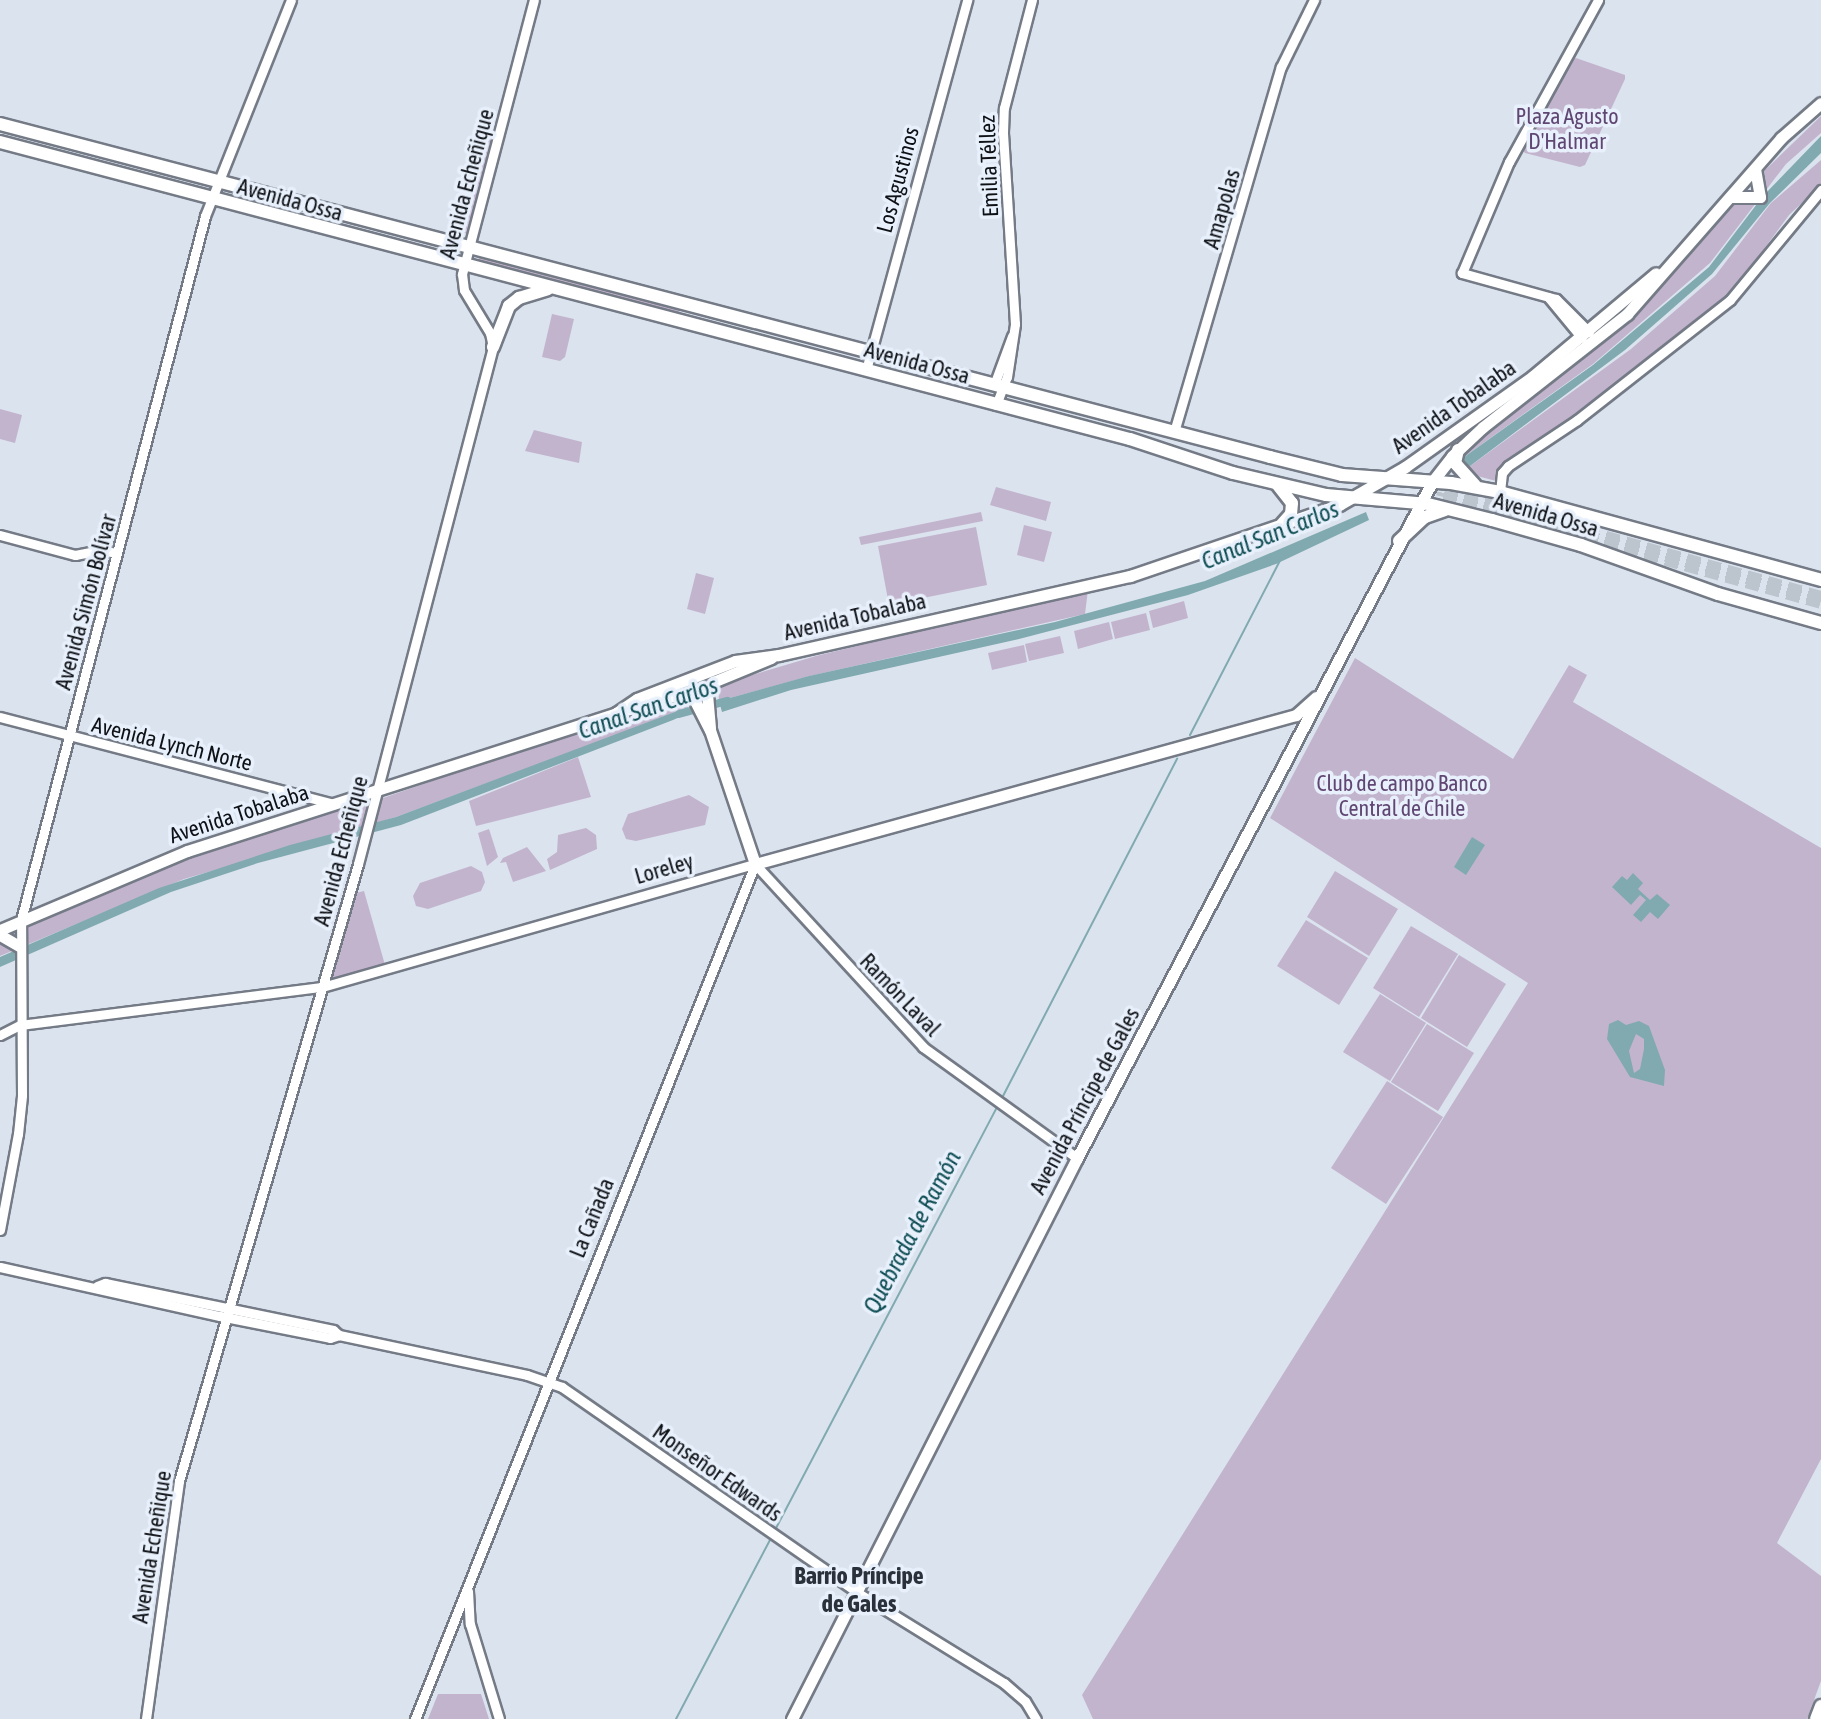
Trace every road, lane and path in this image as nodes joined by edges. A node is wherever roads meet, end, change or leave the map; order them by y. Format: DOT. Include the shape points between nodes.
graph roads {
  1 [pos="291,0"];
  2 [pos="534,0"];
  3 [pos="967,0"];
  4 [pos="1032,0"];
  5 [pos="1314,0"];
  6 [pos="1598,0"];
  7 [pos="1821,103"];
  8 [pos="0,124"];
  9 [pos="0,142"];
  10 [pos="1755,169"];
  11 [pos="218,182"];
  12 [pos="1821,190"];
  13 [pos="1731,197"];
  14 [pos="211,200"];
  15 [pos="469,248"];
  16 [pos="464,266"];
  17 [pos="551,288"];
  18 [pos="1587,338"];
  19 [pos="493,347"];
  20 [pos="871,353"];
  21 [pos="866,370"];
  22 [pos="999,387"];
  23 [pos="996,405"];
  24 [pos="1135,422"];
  25 [pos="1174,432"];
  26 [pos="1130,439"];
  27 [pos="1458,450"];
  28 [pos="1385,479"];
  29 [pos="1432,482"];
  30 [pos="1277,484"];
  31 [pos="1477,487"];
  32 [pos="1500,492"];
  33 [pos="1355,499"];
  34 [pos="1419,503"];
  35 [pos="1453,510"];
  36 [pos="1282,524"];
  37 [pos="0,535"];
  38 [pos="1399,541"];
  39 [pos="117,553"];
  40 [pos="1821,580"];
  41 [pos="1821,623"];
  42 [pos="779,655"];
  43 [pos="1323,688"];
  44 [pos="703,707"];
  45 [pos="616,713"];
  46 [pos="0,717"];
  47 [pos="69,735"];
  48 [pos="377,791"];
  49 [pos="335,804"];
  50 [pos="755,864"];
  51 [pos="21,920"];
  52 [pos="0,933"];
  53 [pos="19,947"];
  54 [pos="322,987"];
  55 [pos="20,1025"];
  56 [pos="0,1035"];
  57 [pos="1077,1158"];
  58 [pos="0,1230"];
  59 [pos="0,1267"];
  60 [pos="228,1313"];
  61 [pos="549,1381"];
  62 [pos="470,1578"];
  63 [pos="855,1591"];
  64 [pos="470,1624"];
  65 [pos="452,1625"];
  66 [pos="1821,1706"];
  67 [pos="146,1719"];
  68 [pos="415,1719"];
  69 [pos="499,1719"];
  70 [pos="792,1719"];
  71 [pos="1036,1719"];
  72 [pos="1816,1719"];
  1 -- 11 [label="street, Avenida Simón Bolívar"];
  2 -- 15 [label="street, Avenida Echeñique"];
  3 -- 20 [label="street, Los Agustinos"];
  4 -- 22 [label="street, Emilia Téllez" via="1009,78 1003,132 1015,291 1014,333"];
  5 -- 25 [label="street, Amapolas" via="1281,67"];
  6 -- 18 [label="street" via="1506,168 1462,273 1559,301"];
  7 -- 10 [label="main road, Avenida Tobalaba"];
  8 -- 11 [label="main road, Avenida Ossa"];
  9 -- 14 [label="main road, Avenida Ossa"];
  10 -- 13 [label="main road, Avenida Tobalaba"];
  10 -- 13 [label="main road" via="1760,197"];
  11 -- 14 [label="street, Avenida Simón Bolívar"];
  11 -- 15 [label="main road, Avenida Ossa"];
  12 -- 32 [label="street" via="1725,305 1502,473"];
  13 -- 18 [label="main road, Avenida Tobalaba" via="1672,261"];
  14 -- 16 [label="main road, Avenida Ossa"];
  14 -- 39 [label="street, Avenida Simón Bolívar"];
  15 -- 16 [label="street, Avenida Echeñique"];
  15 -- 20 [label="main road, Avenida Ossa"];
  16 -- 17 [label="main road, Avenida Ossa"];
  16 -- 19 [label="street, Avenida Echeñique" via="464,290"];
  17 -- 19 [label="main road" via="512,303"];
  17 -- 21 [label="main road, Avenida Ossa"];
  18 -- 27 [label="main road, Avenida Tobalaba"];
  18 -- 28 [label="main road, Avenida Tobalaba"];
  19 -- 48 [label="street, Avenida Echeñique"];
  20 -- 21 [label="street, Los Agustinos"];
  20 -- 22 [label="main road, Avenida Ossa"];
  21 -- 23 [label="main road, Avenida Ossa"];
  22 -- 23 [label="street, Emilia Téllez"];
  22 -- 24 [label="main road, Avenida Ossa"];
  23 -- 26 [label="main road, Avenida Ossa"];
  24 -- 25 [label="main road, Avenida Ossa"];
  24 -- 26 [label="main road"];
  25 -- 28 [label="main road, Avenida Ossa" via="1333,473"];
  26 -- 30 [label="main road, Avenida Ossa"];
  27 -- 29 [label="main road, Avenida Tobalaba"];
  27 -- 31 [label="main road" via="1457,466"];
  28 -- 29 [label="main road, Avenida Ossa"];
  28 -- 33 [label="main road, Avenida Tobalaba"];
  29 -- 31 [label="main road, Avenida Ossa"];
  29 -- 34 [label="main road, Avenida Tobalaba"];
  30 -- 33 [label="main road, Avenida Ossa"];
  30 -- 36 [label="main road" via="1293,509"];
  31 -- 32 [label="main road, Avenida Ossa"];
  32 -- 40 [label="main road, Avenida Ossa"];
  33 -- 34 [label="main road, Avenida Ossa"];
  33 -- 36 [label="main road, Avenida Tobalaba"];
  34 -- 35 [label="main road, Avenida Ossa"];
  34 -- 38 [label="main road, Avenida Príncipe de Gales"];
  35 -- 38 [label="main road" via="1433,512"];
  35 -- 41 [label="main road, Avenida Ossa" via="1581,545 1718,594"];
  36 -- 42 [label="main road, Avenida Tobalaba" via="1130,576"];
  37 -- 39 [label="street" via="75,555"];
  38 -- 43 [label="main road, Avenida Príncipe de Gales"];
  39 -- 47 [label="street, Avenida Simón Bolívar"];
  42 -- 44 [label="main road" via="716,679"];
  42 -- 45 [label="main road, Avenida Tobalaba" via="724,665 637,699"];
  43 -- 50 [label="main road, Loreley" via="1296,715"];
  43 -- 57 [label="main road, Avenida Príncipe de Gales"];
  44 -- 45 [label="main road" via="682,693"];
  44 -- 50 [label="main road"];
  45 -- 48 [label="main road, Avenida Tobalaba"];
  46 -- 47 [label="street, Avenida Lynch Norte"];
  47 -- 49 [label="street, Avenida Lynch Norte"];
  47 -- 51 [label="street, Avenida Simón Bolívar"];
  48 -- 49 [label="main road, Avenida Tobalaba"];
  48 -- 54 [label="street, Avenida Echeñique"];
  49 -- 51 [label="main road, Avenida Tobalaba" via="187,851"];
  50 -- 54 [label="street, Loreley"];
  50 -- 57 [label="street, Ramón Laval" via="923,1047"];
  50 -- 61 [label="street, La Cañada"];
  51 -- 52 [label="main road, Avenida Tobalaba"];
  51 -- 53 [label="street, Avenida Simón Bolívar"];
  52 -- 53 [label="main road"];
  53 -- 55 [label="street, Avenida Simón Bolívar"];
  54 -- 55 [label="street, Loreley"];
  54 -- 60 [label="street, Avenida Echeñique"];
  55 -- 56 [label="street, Loreley"];
  55 -- 58 [label="street, Avenida Simón Bolívar" via="18,1134"];
  57 -- 63 [label="main road, Avenida Príncipe de Gales"];
  59 -- 60 [label="street, Monseñor Edwards"];
  60 -- 61 [label="street, Monseñor Edwards"];
  60 -- 67 [label="street, Avenida Echeñique" via="179,1481"];
  61 -- 62 [label="street, La Cañada"];
  61 -- 63 [label="street, Monseñor Edwards"];
  62 -- 64 [label="street"];
  62 -- 65 [label="street, La Cañada"];
  63 -- 70 [label="main road, Avenida Príncipe de Gales"];
  63 -- 71 [label="street, Monseñor Edwards" via="1004,1683"];
  64 -- 65 [label="street"];
  64 -- 69 [label="street"];
  65 -- 68 [label="street, La Cañada"];
  66 -- 72 [label="main road"];
}
